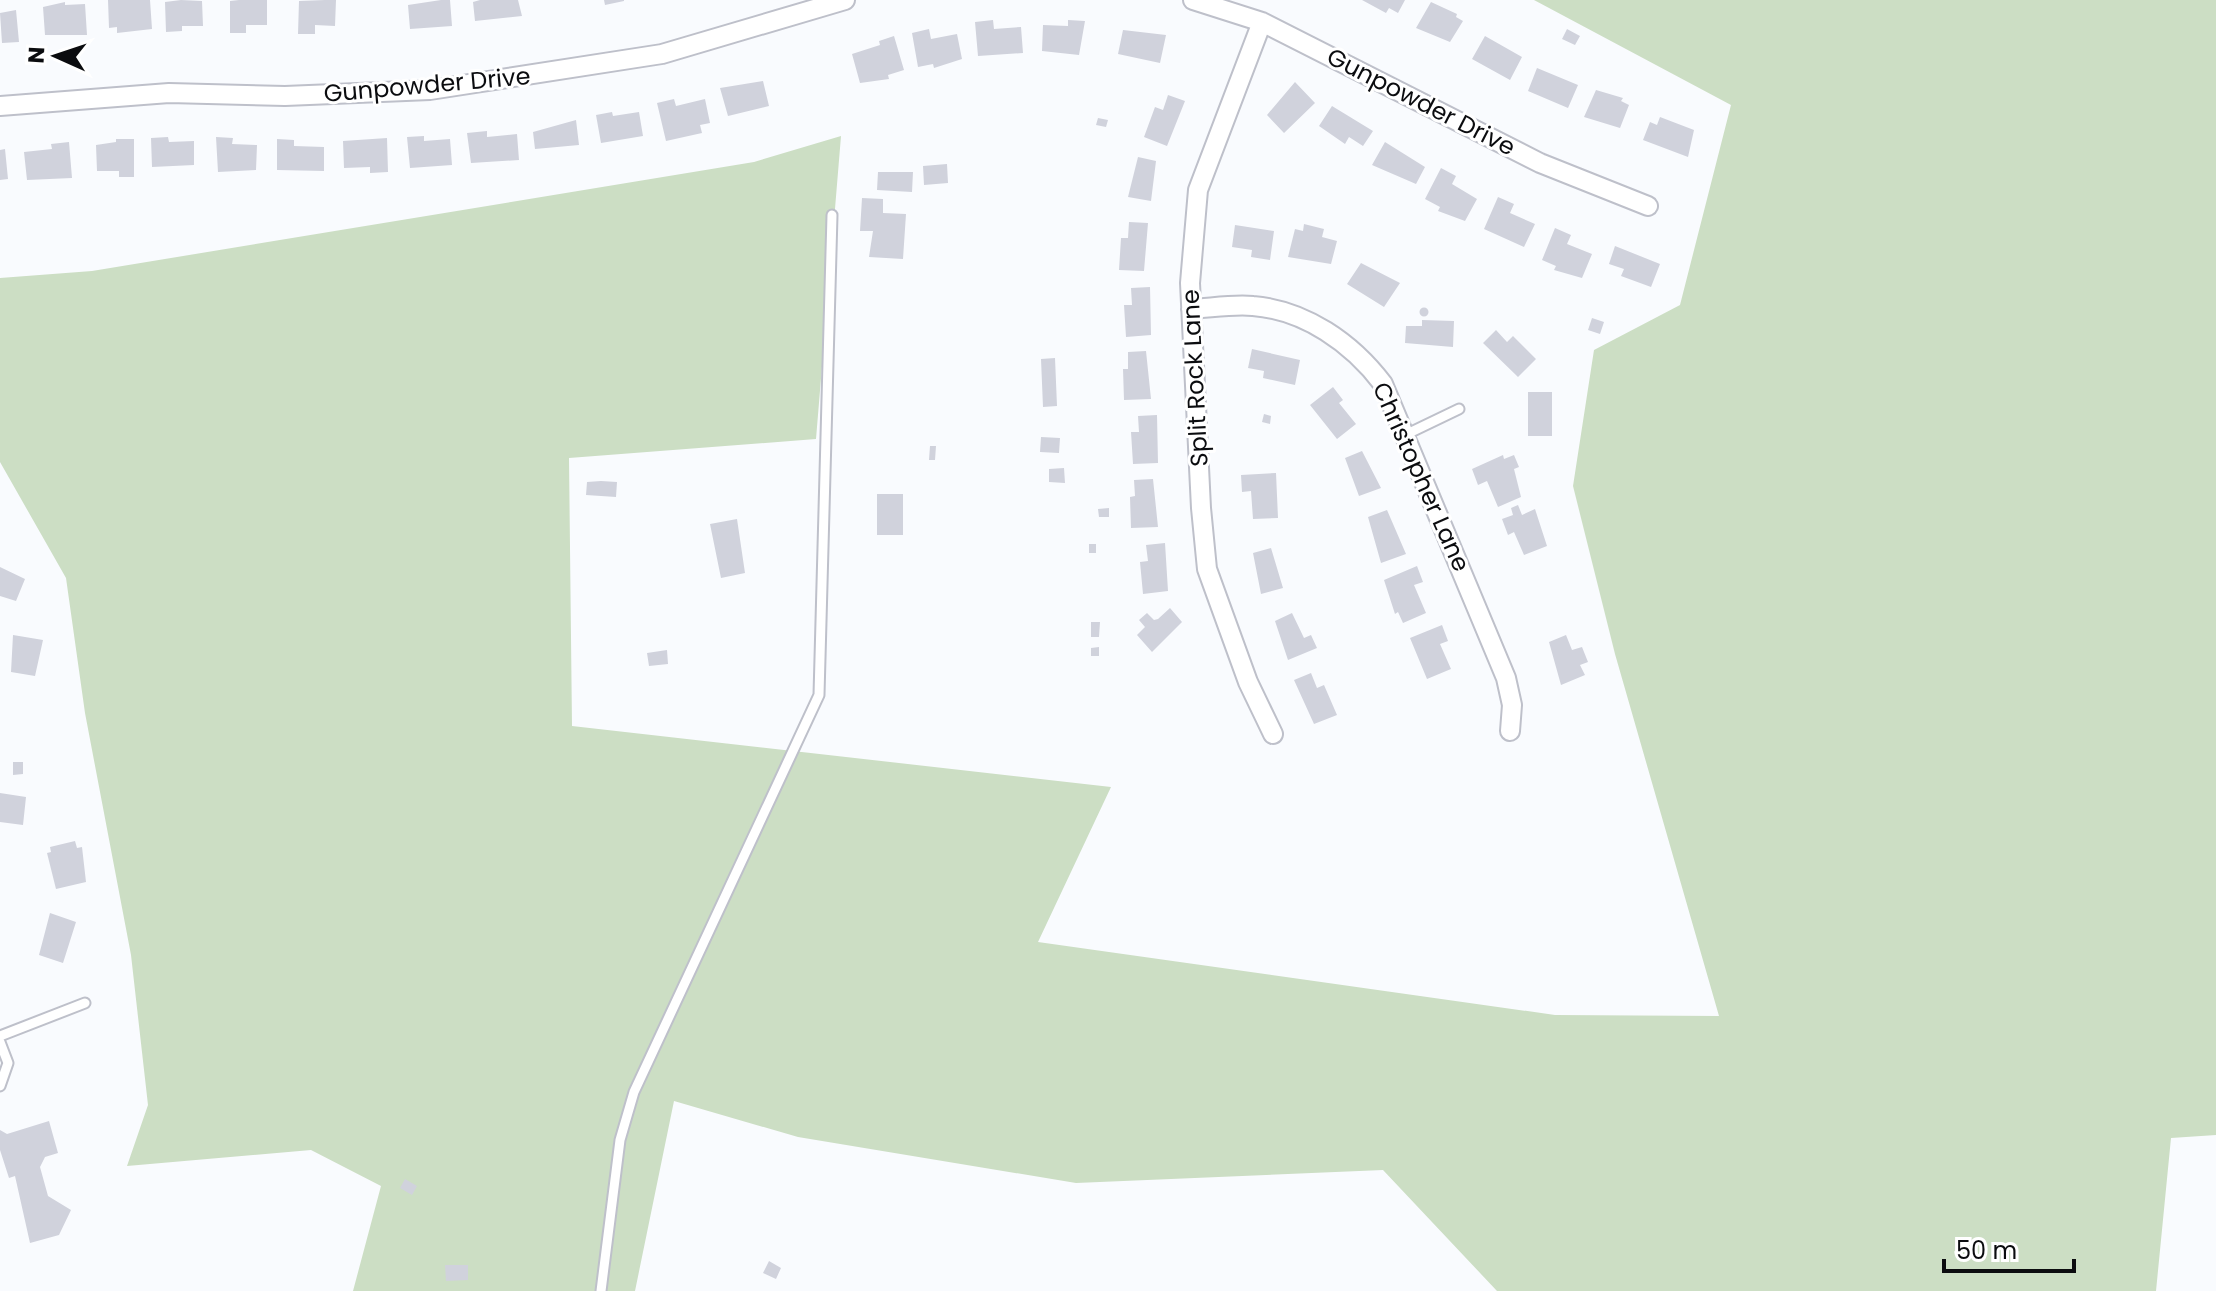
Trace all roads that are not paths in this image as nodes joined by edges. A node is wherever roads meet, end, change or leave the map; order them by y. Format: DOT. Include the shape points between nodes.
graph roads {
  1 [pos="845,0"];
  2 [pos="1193,0"];
  3 [pos="1262,22"];
  4 [pos="0,106"];
  5 [pos="1648,206"];
  6 [pos="832,215"];
  7 [pos="1191,309"];
  8 [pos="1459,409"];
  9 [pos="1407,434"];
  10 [pos="1510,731"];
  11 [pos="1273,734"];
  12 [pos="85,1003"];
  13 [pos="0,1036"];
  14 [pos="0,1042"];
  15 [pos="0,1086"];
  16 [pos="601,1291"];
  1 -- 4 [label="street, Gunpowder Drive" via="662,54 430,90 285,96 169,93"];
  2 -- 3 [label="street, Gunpowder Drive"];
  3 -- 5 [label="street, Gunpowder Drive" via="1540,163"];
  3 -- 7 [label="street, Split Rock Lane" via="1198,190 1191,237"];
  6 -- 16 [label="lane" via="819,695 634,1092 620,1140"];
  7 -- 9 [label="street, Christopher Lane" via="1253,306 1316,325 1366,361"];
  7 -- 11 [label="street, Split Rock Lane" via="1207,569"];
  8 -- 9 [label="lane"];
  9 -- 10 [label="street, Christopher Lane" via="1506,678"];
  12 -- 13 [label="lane"];
  14 -- 15 [label="lane" via="8,1063"];
}
